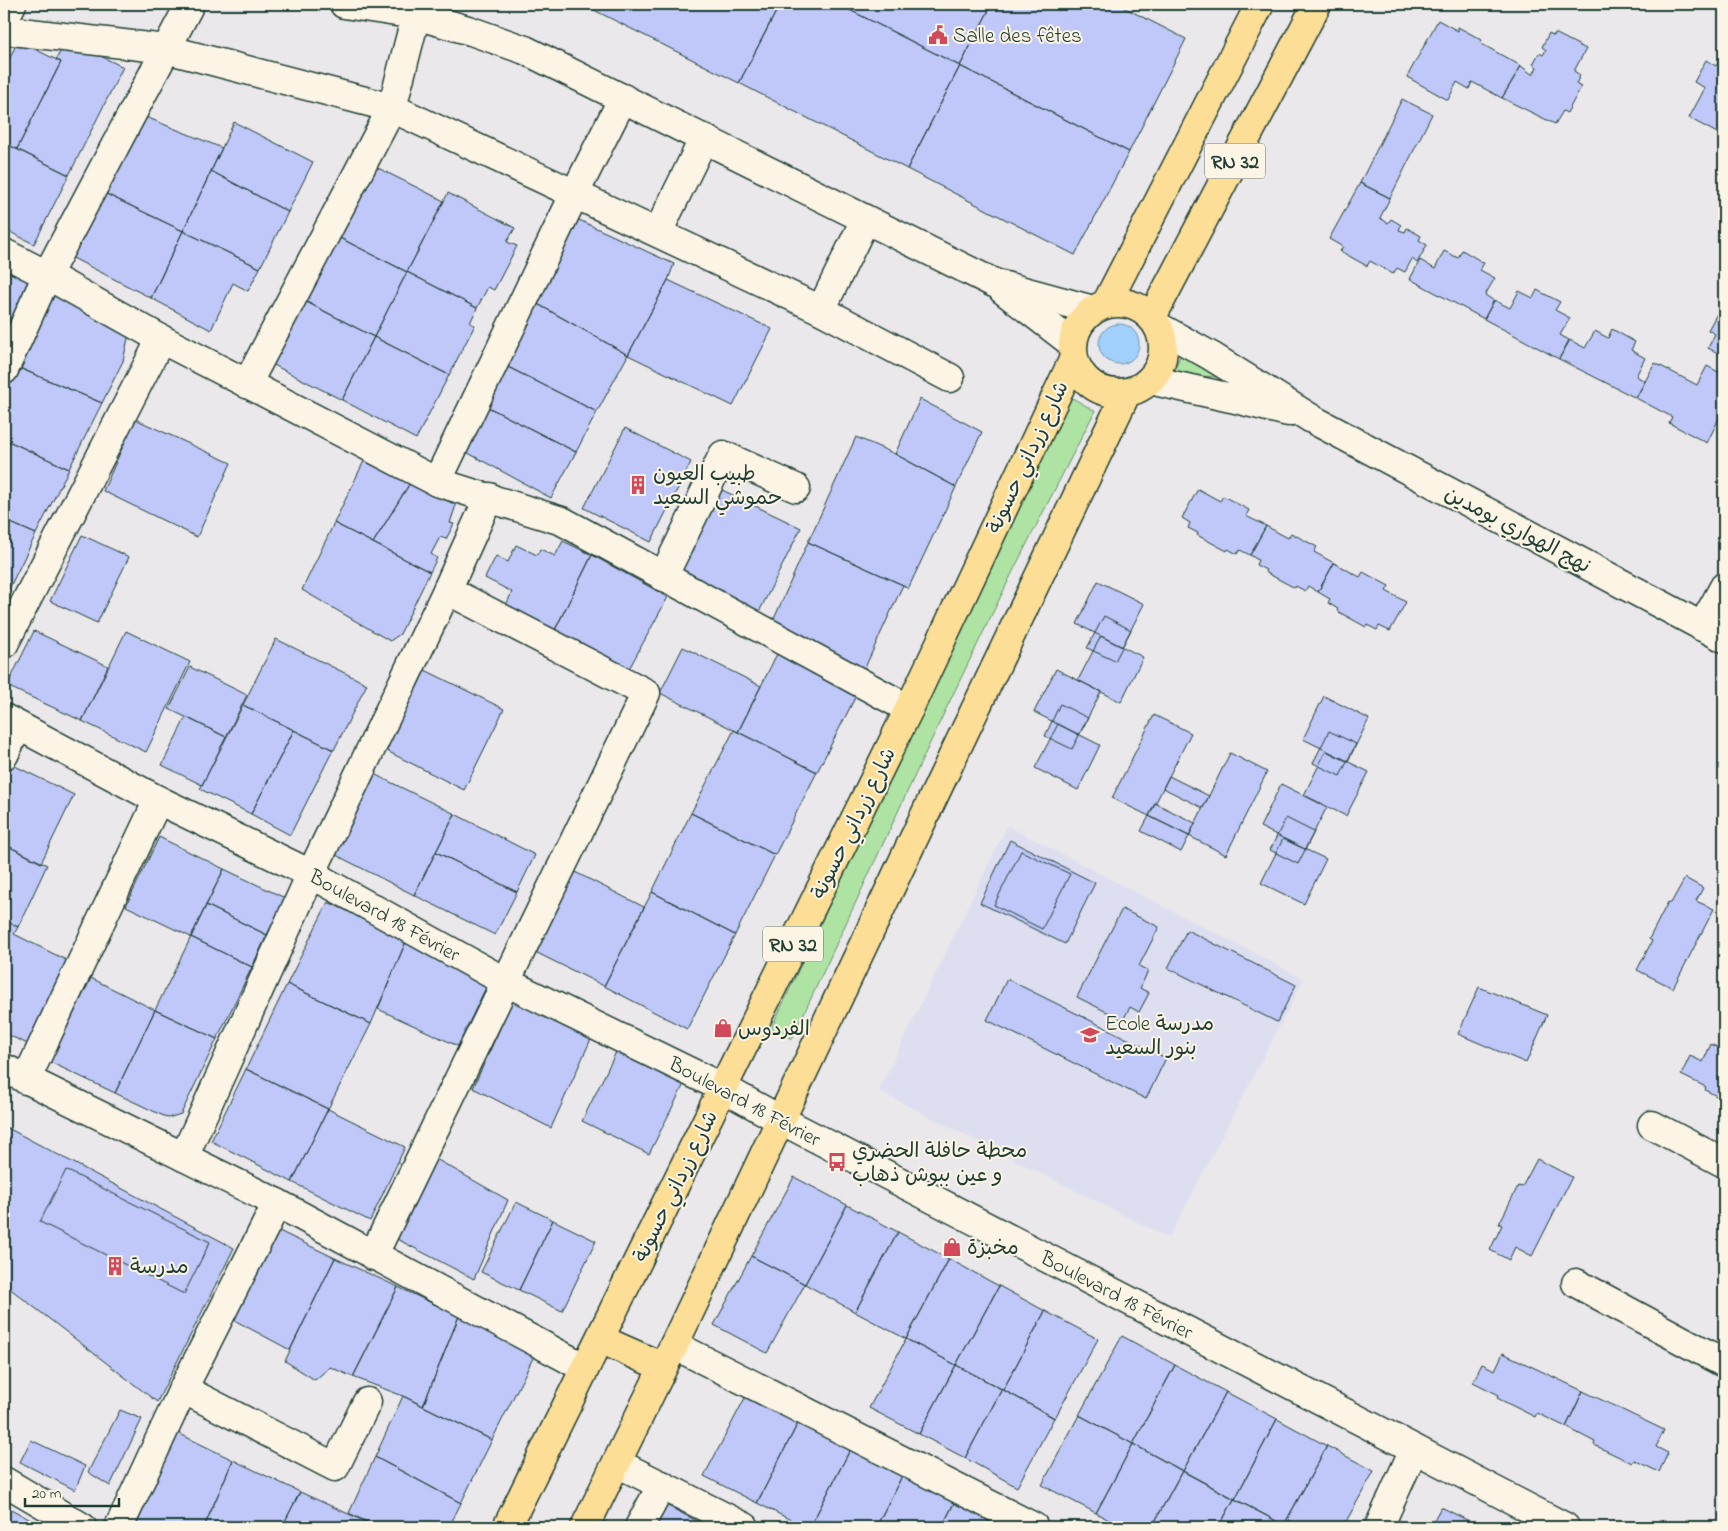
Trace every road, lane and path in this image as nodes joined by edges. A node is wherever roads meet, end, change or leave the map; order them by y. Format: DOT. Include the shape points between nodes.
graph roads {
  1 [pos="12,4"];
  2 [pos="190,4"];
  3 [pos="344,4"];
  4 [pos="1260,4"];
  5 [pos="1317,4"];
  6 [pos="416,15"];
  7 [pos="4,20"];
  8 [pos="4,30"];
  9 [pos="166,49"];
  10 [pos="623,98"];
  11 [pos="392,108"];
  12 [pos="704,138"];
  13 [pos="575,194"];
  14 [pos="865,220"];
  15 [pos="658,232"];
  16 [pos="4,253"];
  17 [pos="47,275"];
  18 [pos="994,282"];
  19 [pos="1100,307"];
  20 [pos="821,310"];
  21 [pos="1156,322"];
  22 [pos="160,339"];
  23 [pos="1074,351"];
  24 [pos="4,370"];
  25 [pos="950,378"];
  26 [pos="247,384"];
  27 [pos="1138,386"];
  28 [pos="1312,418"];
  29 [pos="437,482"];
  30 [pos="796,488"];
  31 [pos="489,498"];
  32 [pos="663,577"];
  33 [pos="1724,587"];
  34 [pos="447,590"];
  35 [pos="1713,633"];
  36 [pos="4,644"];
  37 [pos="909,709"];
  38 [pos="11,722"];
  39 [pos="4,754"];
  40 [pos="158,800"];
  41 [pos="311,874"];
  42 [pos="506,982"];
  43 [pos="15,1074"];
  44 [pos="723,1088"];
  45 [pos="781,1120"];
  46 [pos="1652,1125"];
  47 [pos="184,1157"];
  48 [pos="1724,1163"];
  49 [pos="277,1203"];
  50 [pos="373,1256"];
  51 [pos="1576,1284"];
  52 [pos="600,1339"];
  53 [pos="669,1356"];
  54 [pos="1724,1363"];
  55 [pos="585,1368"];
  56 [pos="183,1389"];
  57 [pos="367,1402"];
  58 [pos="1414,1449"];
  59 [pos="617,1463"];
  60 [pos="4,1481"];
  61 [pos="662,1485"];
  62 [pos="1025,1525"];
  63 [pos="82,1527"];
  64 [pos="119,1527"];
  65 [pos="507,1527"];
  66 [pos="585,1527"];
  67 [pos="640,1527"];
  68 [pos="745,1527"];
  69 [pos="1379,1527"];
  70 [pos="1565,1527"];
  1 -- 7 [label="street"];
  2 -- 9 [label="street"];
  3 -- 6 [label="street"];
  4 -- 19 [label="main road, RN 32"];
  5 -- 21 [label="main road, RN 32"];
  6 -- 10 [label="street" via="525,50"];
  6 -- 11 [label="street"];
  8 -- 9 [label="street"];
  9 -- 11 [label="street"];
  9 -- 17 [label="street"];
  10 -- 12 [label="street"];
  10 -- 13 [label="street"];
  11 -- 13 [label="street"];
  11 -- 26 [label="street"];
  12 -- 14 [label="street"];
  12 -- 15 [label="street"];
  13 -- 15 [label="street"];
  13 -- 29 [label="street"];
  14 -- 18 [label="street"];
  14 -- 20 [label="street"];
  15 -- 20 [label="street"];
  16 -- 17 [label="street"];
  17 -- 22 [label="street"];
  17 -- 24 [label="street"];
  18 -- 19 [label="street"];
  18 -- 23 [label="street"];
  19 -- 21 [label="main road" via="1118,302 1131,304 1143,309"];
  19 -- 23 [label="main road" via="1083,319 1076,331"];
  20 -- 25 [label="street"];
  21 -- 27 [label="main road" via="1164,341 1163,356 1159,369"];
  21 -- 28 [label="street"];
  22 -- 26 [label="street"];
  22 -- 36 [label="street"];
  23 -- 27 [label="main road" via="1082,374 1094,386 1115,393"];
  23 -- 37 [label="main road, شارع زرداني حسونة / RN 32"];
  26 -- 29 [label="street"];
  27 -- 28 [label="street" via="1231,398"];
  27 -- 45 [label="main road, RN 32" via="940,781"];
  28 -- 35 [label="street, نهج الهواري بومدين"];
  29 -- 31 [label="street"];
  30 -- 32 [label="street" via="724,455"];
  31 -- 32 [label="street" via="562,521"];
  31 -- 34 [label="street"];
  32 -- 37 [label="street"];
  33 -- 35 [label="street"];
  34 -- 41 [label="street"];
  34 -- 42 [label="street" via="646,693"];
  37 -- 44 [label="main road, شارع زرداني حسونة / RN 32"];
  38 -- 39 [label="street"];
  38 -- 40 [label="street, Boulevard 18 Février"];
  40 -- 41 [label="street, Boulevard 18 Février"];
  40 -- 43 [label="street"];
  41 -- 42 [label="street, Boulevard 18 Février"];
  41 -- 47 [label="street"];
  42 -- 44 [label="street, Boulevard 18 Février"];
  42 -- 50 [label="street"];
  43 -- 47 [label="street"];
  44 -- 45 [label="street, Boulevard 18 Février"];
  44 -- 52 [label="main road, شارع زرداني حسونة / RN 32"];
  45 -- 53 [label="main road, RN 32"];
  45 -- 58 [label="street, Boulevard 18 Février"];
  46 -- 48 [label="street"];
  47 -- 49 [label="street"];
  49 -- 50 [label="street"];
  49 -- 56 [label="street"];
  50 -- 55 [label="street"];
  51 -- 54 [label="street"];
  52 -- 53 [label="main road"];
  52 -- 55 [label="main road, شارع زرداني حسونة / RN 32"];
  53 -- 59 [label="main road, RN 32"];
  53 -- 62 [label="street"];
  55 -- 65 [label="main road, شارع زرداني حسونة / RN 32"];
  56 -- 57 [label="street" via="335,1466"];
  56 -- 64 [label="street"];
  58 -- 69 [label="street"];
  58 -- 70 [label="street, Boulevard 18 Février"];
  59 -- 61 [label="street"];
  59 -- 66 [label="main road, RN 32"];
  60 -- 63 [label="street"];
  61 -- 67 [label="street"];
  61 -- 68 [label="street"];
}
